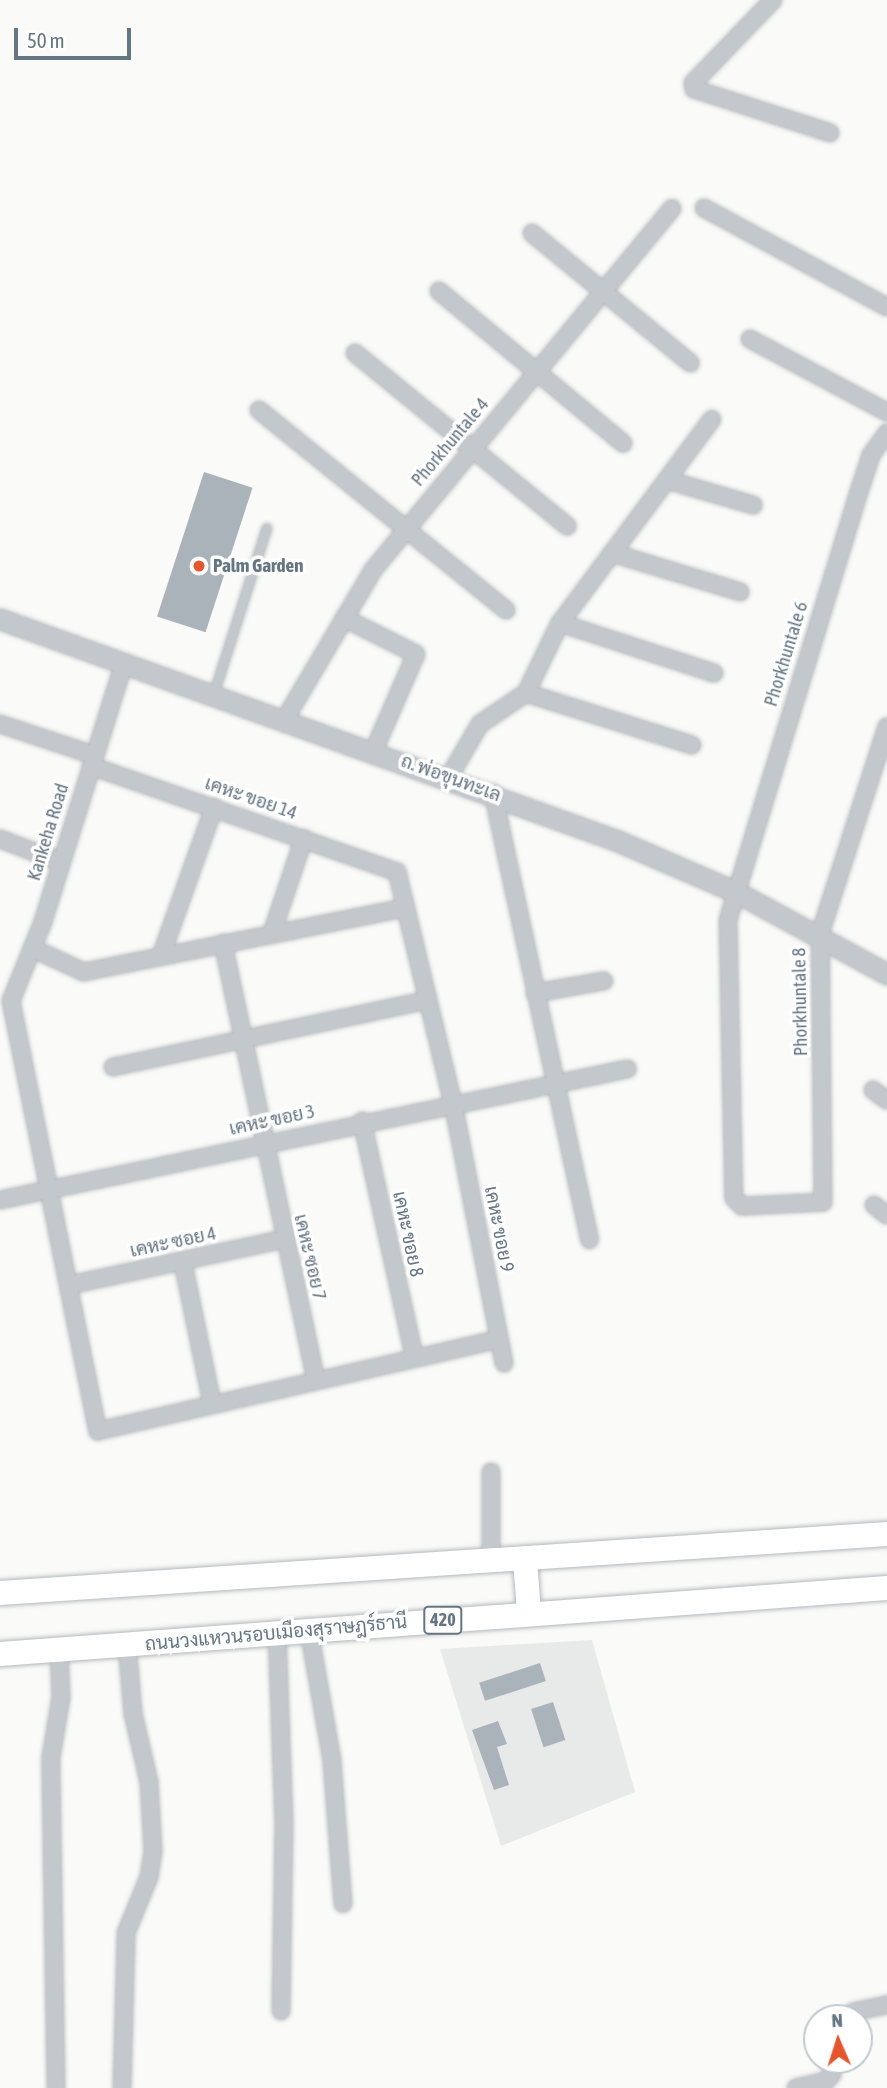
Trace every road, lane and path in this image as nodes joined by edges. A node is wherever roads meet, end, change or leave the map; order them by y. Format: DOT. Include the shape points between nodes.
graph roads {
  1 [pos="772,0"];
  2 [pos="830,133"];
  3 [pos="704,208"];
  4 [pos="672,209"];
  5 [pos="531,233"];
  6 [pos="439,290"];
  7 [pos="603,290"];
  8 [pos="887,307"];
  9 [pos="750,339"];
  10 [pos="355,353"];
  11 [pos="690,363"];
  12 [pos="537,370"];
  13 [pos="259,410"];
  14 [pos="887,412"];
  15 [pos="712,419"];
  16 [pos="887,433"];
  17 [pos="623,443"];
  18 [pos="471,449"];
  19 [pos="667,480"];
  20 [pos="753,505"];
  21 [pos="567,526"];
  22 [pos="267,528"];
  23 [pos="404,529"];
  24 [pos="612,553"];
  25 [pos="740,592"];
  26 [pos="506,610"];
  27 [pos="344,618"];
  28 [pos="0,620"];
  29 [pos="560,622"];
  30 [pos="124,663"];
  31 [pos="714,673"];
  32 [pos="526,693"];
  33 [pos="214,694"];
  34 [pos="285,719"];
  35 [pos="0,724"];
  36 [pos="887,727"];
  37 [pos="692,745"];
  38 [pos="374,750"];
  39 [pos="93,760"];
  40 [pos="449,777"];
  41 [pos="493,793"];
  42 [pos="214,807"];
  43 [pos="304,838"];
  44 [pos="0,839"];
  45 [pos="61,862"];
  46 [pos="397,872"];
  47 [pos="736,892"];
  48 [pos="405,908"];
  49 [pos="272,933"];
  50 [pos="820,934"];
  51 [pos="223,943"];
  52 [pos="32,948"];
  53 [pos="161,956"];
  54 [pos="887,974"];
  55 [pos="604,981"];
  56 [pos="535,993"];
  57 [pos="427,1000"];
  58 [pos="6,1002"];
  59 [pos="243,1040"];
  60 [pos="113,1067"];
  61 [pos="627,1069"];
  62 [pos="553,1082"];
  63 [pos="873,1090"];
  64 [pos="887,1100"];
  65 [pos="453,1103"];
  66 [pos="362,1121"];
  67 [pos="264,1143"];
  68 [pos="50,1189"];
  69 [pos="0,1200"];
  70 [pos="823,1202"];
  71 [pos="284,1239"];
  72 [pos="590,1240"];
  73 [pos="183,1263"];
  74 [pos="70,1285"];
  75 [pos="499,1339"];
  76 [pos="414,1356"];
  77 [pos="504,1363"];
  78 [pos="316,1379"];
  79 [pos="212,1403"];
  80 [pos="491,1472"];
  81 [pos="887,1534"];
  82 [pos="525,1560"];
  83 [pos="491,1562"];
  84 [pos="887,1588"];
  85 [pos="0,1593"];
  86 [pos="529,1612"];
  87 [pos="309,1630"];
  88 [pos="277,1632"];
  89 [pos="127,1645"];
  90 [pos="59,1650"];
  91 [pos="0,1654"];
  92 [pos="343,1904"];
  93 [pos="281,2011"];
  94 [pos="832,2074"];
  95 [pos="56,2088"];
  96 [pos="122,2088"];
  97 [pos="796,2088"];
  1 -- 2 [label="street" via="693,83 694,89"];
  3 -- 8 [label="street"];
  4 -- 7 [label="street, Phorkhuntale 4"];
  5 -- 7 [label="street"];
  6 -- 12 [label="street"];
  7 -- 11 [label="street"];
  7 -- 12 [label="street, Phorkhuntale 4"];
  9 -- 14 [label="street"];
  10 -- 18 [label="street"];
  12 -- 17 [label="street"];
  12 -- 18 [label="street, Phorkhuntale 4"];
  13 -- 23 [label="street"];
  15 -- 19 [label="street"];
  16 -- 47 [label="street, Phorkhuntale 6" via="867,465"];
  18 -- 21 [label="street"];
  18 -- 23 [label="street, Phorkhuntale 4"];
  19 -- 20 [label="street"];
  19 -- 24 [label="street"];
  22 -- 33 [label="lane"];
  23 -- 26 [label="street"];
  23 -- 27 [label="street, Phorkhuntale 4"];
  24 -- 25 [label="street"];
  24 -- 29 [label="street"];
  27 -- 34 [label="street, Phorkhuntale 4"];
  27 -- 38 [label="street" via="416,654"];
  28 -- 30 [label="street, ถ. พ่อขุนทะเล"];
  29 -- 31 [label="street"];
  29 -- 32 [label="street"];
  30 -- 33 [label="street, ถ. พ่อขุนทะเล"];
  30 -- 39 [label="street, Kankeha Road"];
  32 -- 37 [label="street"];
  32 -- 40 [label="street" via="480,724"];
  33 -- 34 [label="street, ถ. พ่อขุนทะเล"];
  34 -- 38 [label="street, ถ. พ่อขุนทะเล"];
  35 -- 39 [label="street, เคหะ ขอย 14"];
  36 -- 50 [label="street, Phorkhuntale 8"];
  38 -- 40 [label="street, ถ. พ่อขุนทะเล"];
  39 -- 42 [label="street, เคหะ ขอย 14"];
  39 -- 45 [label="street, Kankeha Road"];
  40 -- 41 [label="street, ถ. พ่อขุนทะเล"];
  41 -- 47 [label="street, ถ. พ่อขุนทะเล"];
  41 -- 56 [label="street"];
  42 -- 43 [label="street, เคหะ ขอย 14"];
  42 -- 53 [label="street"];
  43 -- 46 [label="street, เคหะ ขอย 14"];
  43 -- 49 [label="street"];
  44 -- 45 [label="street"];
  45 -- 52 [label="street, Kankeha Road"];
  46 -- 48 [label="street, เคหะ ขอย 9"];
  47 -- 50 [label="street, ถ. พ่อขุนทะเล"];
  47 -- 70 [label="street, Phorkhuntale 6" via="729,920 734,1198 743,1206"];
  48 -- 49 [label="street"];
  48 -- 57 [label="street, เคหะ ขอย 9"];
  49 -- 51 [label="street"];
  50 -- 54 [label="street, ถ. พ่อขุนทะเล"];
  50 -- 70 [label="street, Phorkhuntale 8"];
  51 -- 53 [label="street"];
  51 -- 59 [label="street, เคหะ ซอย 7"];
  52 -- 53 [label="street" via="84,972"];
  52 -- 58 [label="street, Kankeha Road"];
  55 -- 56 [label="street"];
  56 -- 62 [label="street"];
  57 -- 59 [label="street"];
  57 -- 65 [label="street, เคหะ ขอย 9"];
  58 -- 68 [label="street"];
  59 -- 60 [label="street"];
  59 -- 67 [label="street, เคหะ ซอย 7"];
  61 -- 62 [label="street, เคหะ ขอย 3"];
  62 -- 65 [label="street, เคหะ ขอย 3"];
  62 -- 72 [label="street"];
  63 -- 64 [label="street"];
  65 -- 66 [label="street, เคหะ ขอย 3"];
  65 -- 75 [label="street, เคหะ ขอย 9"];
  66 -- 67 [label="street, เคหะ ขอย 3"];
  66 -- 76 [label="street, เคหะ ขอย 8"];
  67 -- 68 [label="street, เคหะ ขอย 3"];
  67 -- 71 [label="street, เคหะ ซอย 7"];
  68 -- 69 [label="street, เคหะ ขอย 3"];
  68 -- 74 [label="street"];
  71 -- 73 [label="street, เคหะ ซอย 4"];
  71 -- 78 [label="street, เคหะ ซอย 7"];
  73 -- 74 [label="street, เคหะ ซอย 4"];
  73 -- 79 [label="street"];
  74 -- 79 [label="street" via="98,1431"];
  75 -- 76 [label="street"];
  75 -- 77 [label="street, เคหะ ขอย 9"];
  76 -- 78 [label="street"];
  78 -- 79 [label="street"];
  80 -- 83 [label="street"];
  81 -- 82 [label="highway"];
  82 -- 83 [label="highway"];
  82 -- 86 [label="highway"];
  83 -- 85 [label="highway"];
  84 -- 86 [label="highway, ถนนวงแหวนรอบเมืองสุราษฎร์ธานี / 420"];
  86 -- 87 [label="highway, ถนนวงแหวนรอบเมืองสุราษฎร์ธานี / 420"];
  87 -- 88 [label="highway, ถนนวงแหวนรอบเมืองสุราษฎร์ธานี / 420"];
  87 -- 92 [label="street" via="332,1761"];
  88 -- 89 [label="highway, ถนนวงแหวนรอบเมืองสุราษฎร์ธานี / 420"];
  88 -- 93 [label="street" via="285,1822"];
  89 -- 90 [label="highway, ถนนวงแหวนรอบเมืองสุราษฎร์ธานี / 420"];
  89 -- 96 [label="street" via="133,1713 149,1782 153,1851 149,1877 125,1933"];
  90 -- 91 [label="highway, ถนนวงแหวนรอบเมืองสุราษฎร์ธานี / 420"];
  90 -- 95 [label="street" via="60,1707 51,1757"];
  94 -- 97 [label="street" via="826,2081"];
}
